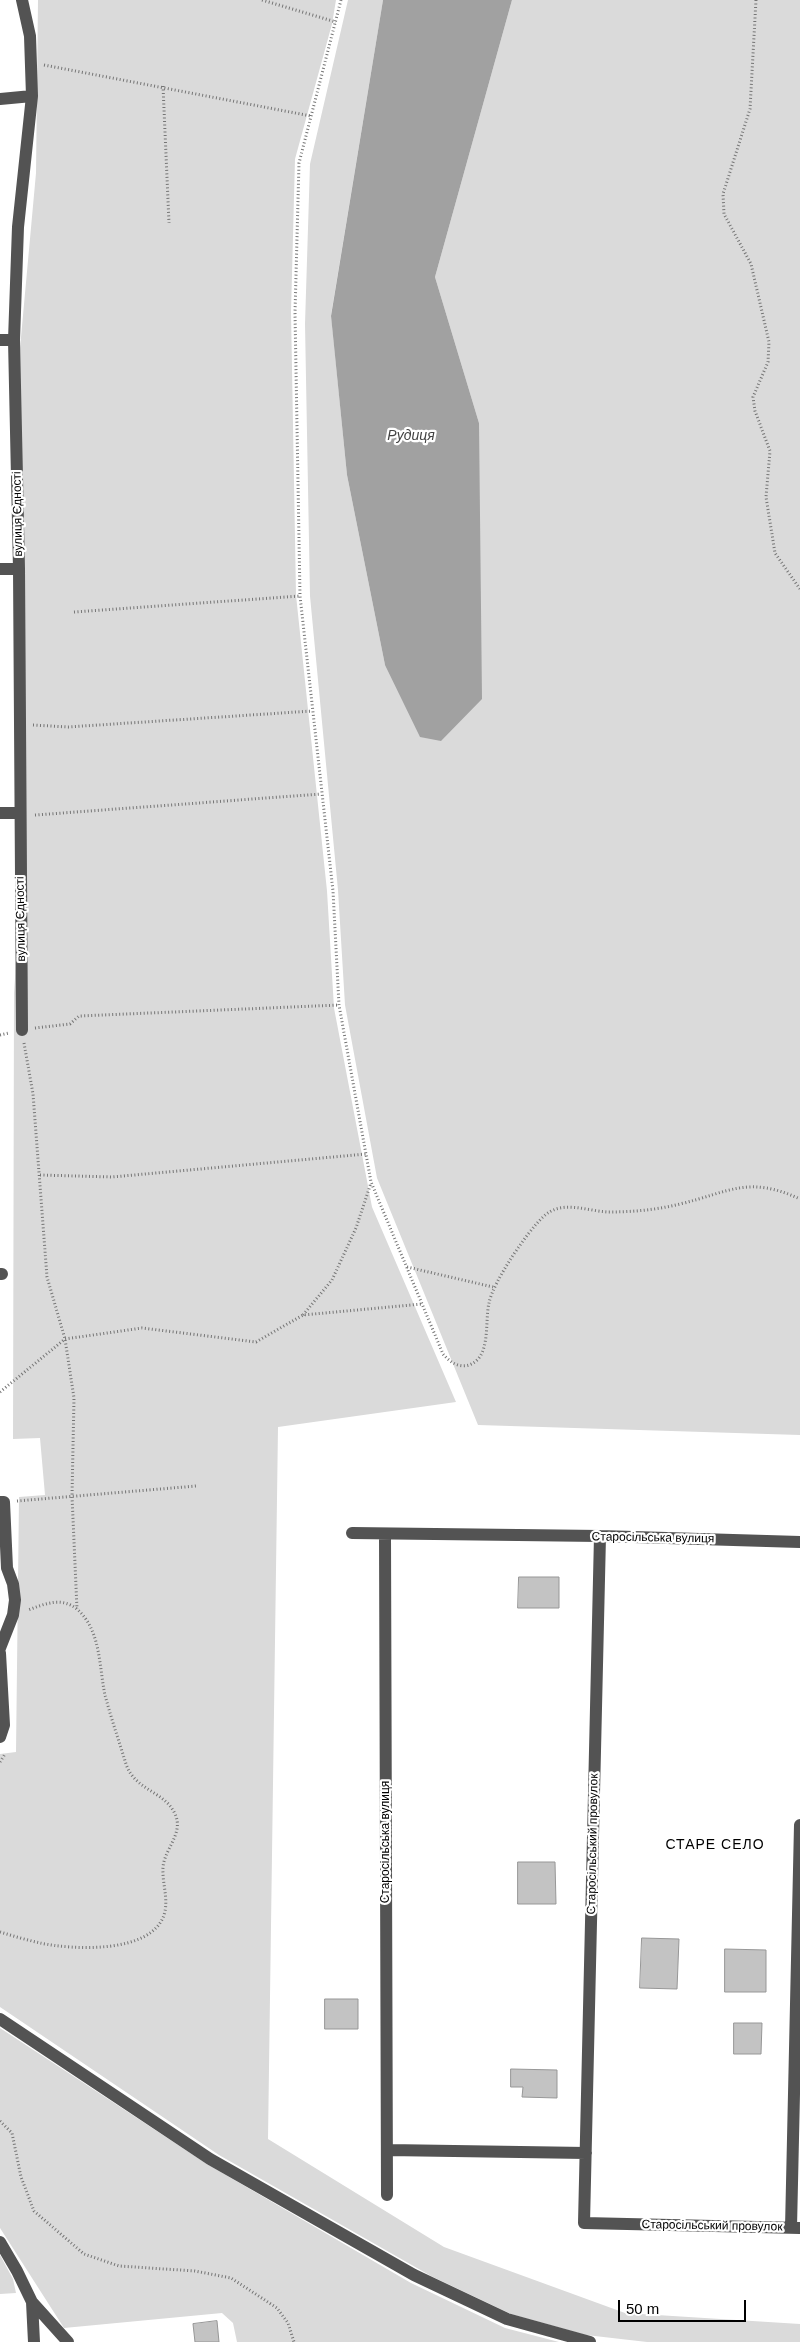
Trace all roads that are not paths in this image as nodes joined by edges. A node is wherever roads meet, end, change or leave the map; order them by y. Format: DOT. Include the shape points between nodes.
graph roads {
  1 [pos="22,0"];
  2 [pos="32,96"];
  3 [pos="0,99"];
  4 [pos="0,340"];
  5 [pos="14,340"];
  6 [pos="0,569"];
  7 [pos="19,569"];
  8 [pos="0,813"];
  9 [pos="20,814"];
  10 [pos="22,1030"];
  11 [pos="2,1502"];
  12 [pos="352,1533"];
  13 [pos="385,1534"];
  14 [pos="600,1536"];
  15 [pos="800,1542"];
  16 [pos="0,1648"];
  17 [pos="0,1653"];
  18 [pos="0,1737"];
  19 [pos="800,1825"];
  20 [pos="0,2019"];
  21 [pos="388,2150"];
  22 [pos="586,2153"];
  23 [pos="388,2195"];
  24 [pos="796,2228"];
  25 [pos="0,2242"];
  26 [pos="32,2302"];
  27 [pos="34,2342"];
  28 [pos="68,2342"];
  29 [pos="590,2342"];
  1 -- 2 [label="street, вулиця Єдності" via="30,36"];
  2 -- 3 [label="street"];
  2 -- 5 [label="street, вулиця Єдності" via="18,227"];
  4 -- 5 [label="street"];
  5 -- 7 [label="street, вулиця Єдності"];
  6 -- 7 [label="street"];
  7 -- 9 [label="street, вулиця Єдності"];
  8 -- 9 [label="street"];
  9 -- 10 [label="street, вулиця Єдності"];
  11 -- 16 [label="street" via="14,1614"];
  12 -- 13 [label="street, Старосільська вулиця"];
  13 -- 14 [label="street, Старосільська вулиця"];
  13 -- 21 [label="street, Старосільська вулиця"];
  14 -- 15 [label="street, Старосільська вулиця"];
  14 -- 22 [label="street, Старосільський провулок"];
  17 -- 18 [label="street" via="4,1725"];
  19 -- 24 [label="street, Старосільський провулок"];
  20 -- 29 [label="street" via="210,2159 414,2275 507,2319"];
  21 -- 22 [label="street"];
  21 -- 23 [label="street, Старосільська вулиця"];
  22 -- 24 [label="street, Старосільський провулок" via="584,2223"];
  25 -- 26 [label="street"];
  26 -- 27 [label="street"];
  26 -- 28 [label="street"];
}
